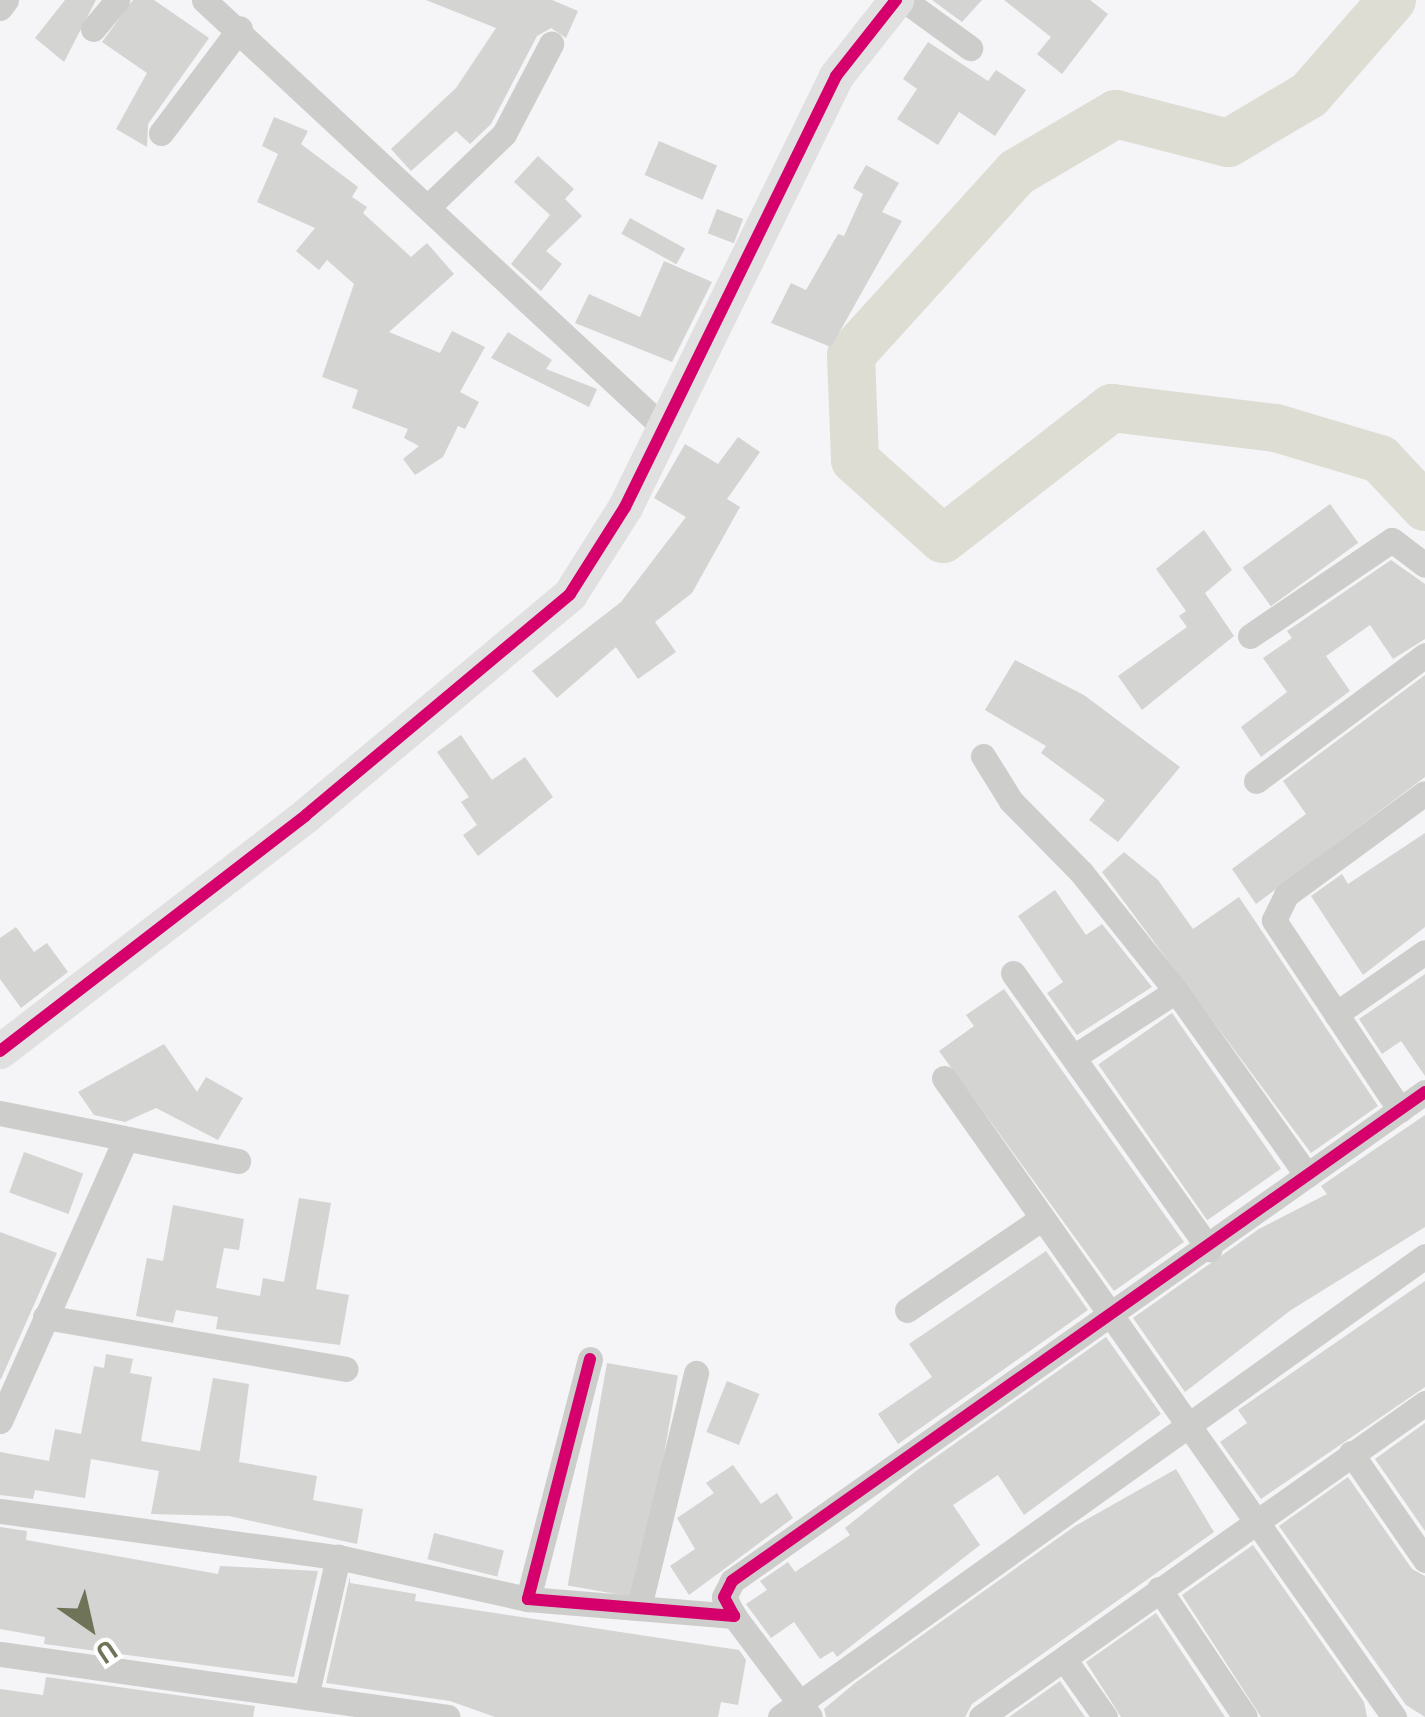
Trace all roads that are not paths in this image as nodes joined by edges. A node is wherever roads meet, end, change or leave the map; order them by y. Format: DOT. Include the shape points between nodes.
graph roads {
  1 [pos="6,0"];
  2 [pos="116,0"];
  3 [pos="204,0"];
  4 [pos="896,0"];
  5 [pos="904,0"];
  6 [pos="0,8"];
  7 [pos="240,28"];
  8 [pos="94,29"];
  9 [pos="550,44"];
  10 [pos="970,48"];
  11 [pos="162,132"];
  12 [pos="431,204"];
  13 [pos="663,427"];
  14 [pos="1425,564"];
  15 [pos="1250,636"];
  16 [pos="1425,655"];
  17 [pos="984,756"];
  18 [pos="1256,781"];
  19 [pos="1425,792"];
  20 [pos="1425,952"];
  21 [pos="1013,973"];
  22 [pos="1176,991"];
  23 [pos="1336,1014"];
  24 [pos="0,1052"];
  25 [pos="1075,1056"];
  26 [pos="944,1078"];
  27 [pos="1425,1092"];
  28 [pos="1400,1110"];
  29 [pos="0,1113"];
  30 [pos="125,1140"];
  31 [pos="238,1161"];
  32 [pos="1307,1175"];
  33 [pos="1041,1219"];
  34 [pos="1209,1249"];
  35 [pos="1425,1256"];
  36 [pos="906,1310"];
  37 [pos="46,1317"];
  38 [pos="1107,1318"];
  39 [pos="590,1359"];
  40 [pos="346,1369"];
  41 [pos="696,1373"];
  42 [pos="1425,1403"];
  43 [pos="0,1422"];
  44 [pos="1184,1425"];
  45 [pos="1352,1453"];
  46 [pos="0,1511"];
  47 [pos="1255,1522"];
  48 [pos="338,1558"];
  49 [pos="1425,1560"];
  50 [pos="1159,1590"];
  51 [pos="528,1598"];
  52 [pos="639,1608"];
  53 [pos="734,1616"];
  54 [pos="0,1654"];
  55 [pos="1064,1660"];
  56 [pos="306,1697"];
  57 [pos="797,1712"];
  58 [pos="448,1717"];
  59 [pos="981,1717"];
  60 [pos="1104,1717"];
  61 [pos="1245,1717"];
  62 [pos="1394,1717"];
  1 -- 6 [label="street"];
  2 -- 8 [label="street"];
  3 -- 7 [label="street"];
  4 -- 13 [label="street" via="836,76"];
  5 -- 10 [label="street"];
  7 -- 11 [label="street"];
  7 -- 12 [label="street"];
  9 -- 12 [label="street" via="504,134"];
  12 -- 13 [label="street"];
  13 -- 24 [label="street" via="594,562 539,627"];
  14 -- 15 [label="street" via="1392,540"];
  16 -- 18 [label="street"];
  17 -- 22 [label="street" via="1011,801 1081,872"];
  19 -- 23 [label="street" via="1276,906 1279,934"];
  20 -- 23 [label="street"];
  21 -- 25 [label="street"];
  22 -- 25 [label="street"];
  22 -- 32 [label="street"];
  23 -- 28 [label="street"];
  25 -- 34 [label="street"];
  26 -- 33 [label="street"];
  27 -- 28 [label="street"];
  28 -- 32 [label="street"];
  29 -- 30 [label="street"];
  30 -- 31 [label="street"];
  30 -- 37 [label="street"];
  32 -- 34 [label="street"];
  33 -- 36 [label="street"];
  33 -- 38 [label="street"];
  34 -- 38 [label="street"];
  35 -- 44 [label="street"];
  37 -- 40 [label="street"];
  37 -- 43 [label="street"];
  38 -- 44 [label="street"];
  38 -- 53 [label="street" via="732,1581 724,1596"];
  39 -- 51 [label="street"];
  41 -- 52 [label="street"];
  42 -- 45 [label="street"];
  44 -- 47 [label="street"];
  44 -- 57 [label="street"];
  45 -- 47 [label="street"];
  45 -- 49 [label="street"];
  46 -- 48 [label="street"];
  47 -- 50 [label="street"];
  47 -- 62 [label="street"];
  48 -- 51 [label="street"];
  48 -- 56 [label="street"];
  50 -- 55 [label="street"];
  50 -- 61 [label="street"];
  51 -- 52 [label="street"];
  52 -- 53 [label="street"];
  53 -- 57 [label="street"];
  54 -- 56 [label="street"];
  55 -- 59 [label="street"];
  55 -- 60 [label="street"];
  56 -- 58 [label="street"];
}
